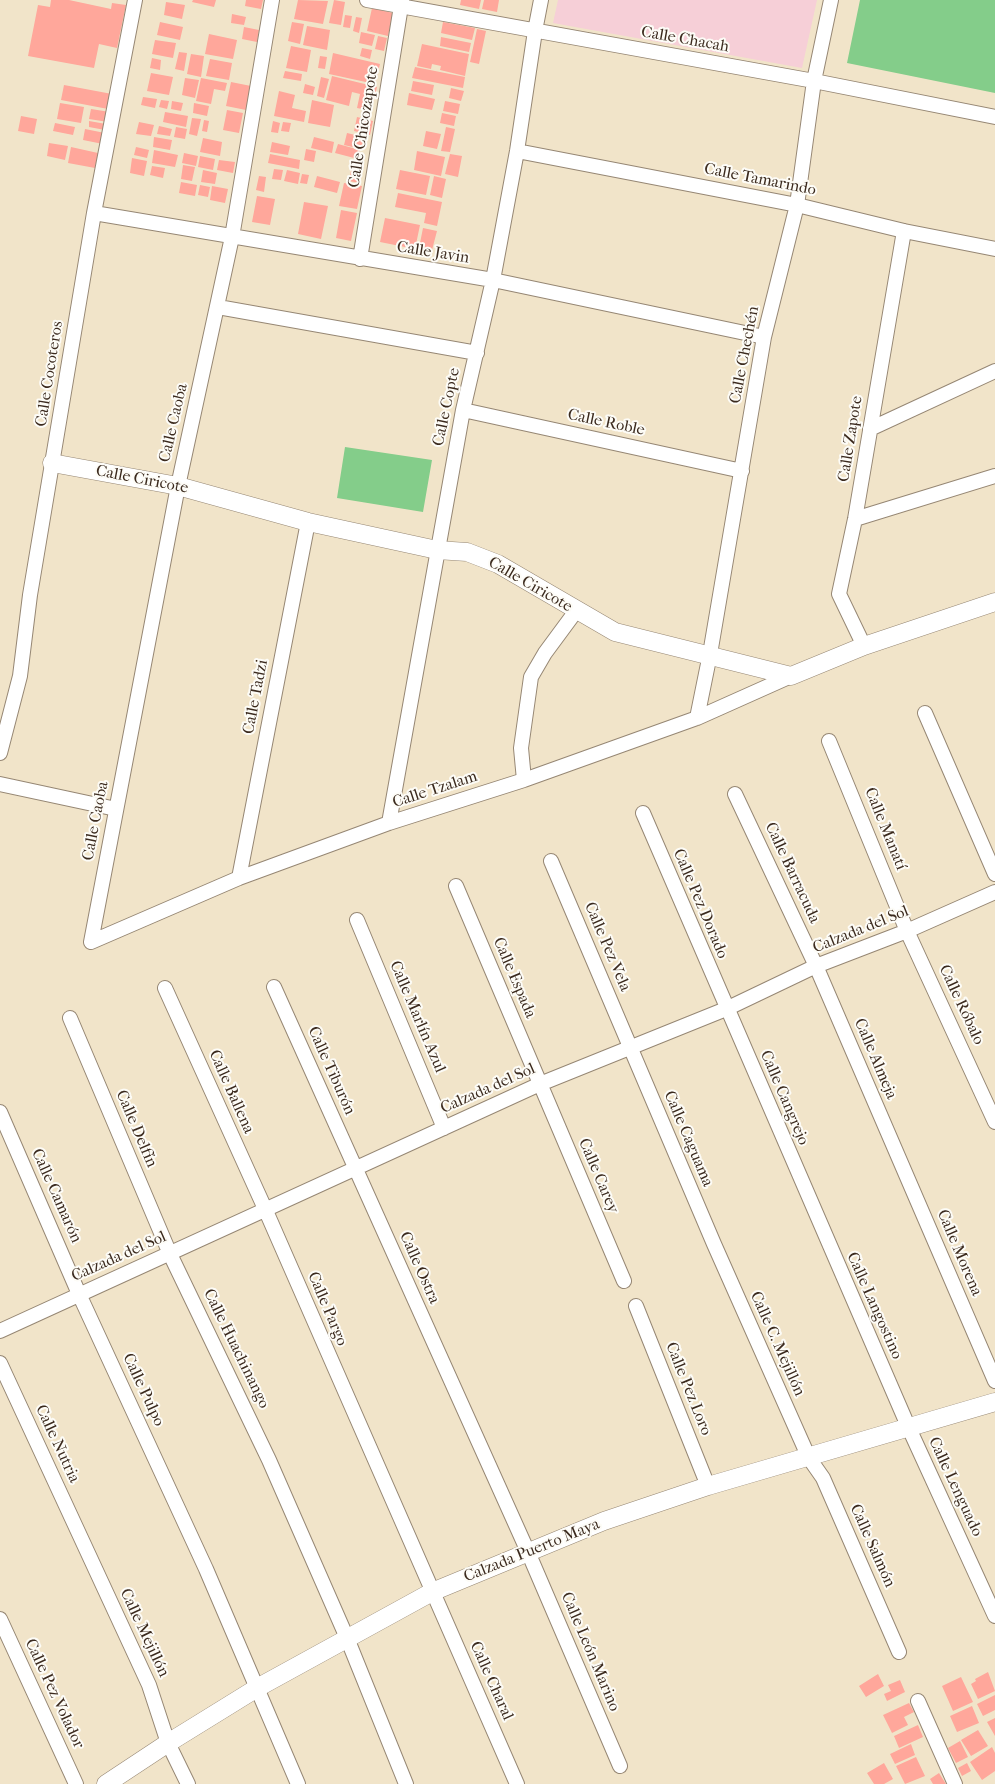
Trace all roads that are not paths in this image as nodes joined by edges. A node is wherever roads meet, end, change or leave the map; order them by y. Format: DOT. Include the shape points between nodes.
graph roads {
  1 [pos="135,0"];
  2 [pos="272,0"];
  3 [pos="367,0"];
  4 [pos="541,0"];
  5 [pos="831,0"];
  6 [pos="402,4"];
  7 [pos="535,31"];
  8 [pos="814,81"];
  9 [pos="995,118"];
  10 [pos="517,151"];
  11 [pos="797,204"];
  12 [pos="94,214"];
  13 [pos="904,231"];
  14 [pos="232,237"];
  15 [pos="995,249"];
  16 [pos="360,259"];
  17 [pos="493,280"];
  18 [pos="218,307"];
  19 [pos="764,337"];
  20 [pos="477,353"];
  21 [pos="995,371"];
  22 [pos="463,410"];
  23 [pos="870,429"];
  24 [pos="52,463"];
  25 [pos="742,471"];
  26 [pos="995,476"];
  27 [pos="178,486"];
  28 [pos="855,519"];
  29 [pos="308,522"];
  30 [pos="436,550"];
  31 [pos="995,602"];
  32 [pos="576,611"];
  33 [pos="864,646"];
  34 [pos="710,654"];
  35 [pos="791,676"];
  36 [pos="925,713"];
  37 [pos="697,718"];
  38 [pos="829,741"];
  39 [pos="0,753"];
  40 [pos="524,780"];
  41 [pos="0,784"];
  42 [pos="735,794"];
  43 [pos="116,809"];
  44 [pos="643,813"];
  45 [pos="389,823"];
  46 [pos="551,861"];
  47 [pos="995,874"];
  48 [pos="239,878"];
  49 [pos="456,886"];
  50 [pos="995,892"];
  51 [pos="357,920"];
  52 [pos="907,931"];
  53 [pos="91,942"];
  54 [pos="816,966"];
  55 [pos="274,987"];
  56 [pos="165,988"];
  57 [pos="726,1009"];
  58 [pos="70,1018"];
  59 [pos="630,1048"];
  60 [pos="540,1084"];
  61 [pos="0,1112"];
  62 [pos="995,1122"];
  63 [pos="444,1128"];
  64 [pos="902,1165"];
  65 [pos="355,1169"];
  66 [pos="809,1201"];
  67 [pos="266,1211"];
  68 [pos="714,1244"];
  69 [pos="170,1254"];
  70 [pos="624,1281"];
  71 [pos="79,1294"];
  72 [pos="636,1306"];
  73 [pos="0,1331"];
  74 [pos="0,1363"];
  75 [pos="995,1381"];
  76 [pos="995,1402"];
  77 [pos="908,1426"];
  78 [pos="809,1458"];
  79 [pos="708,1486"];
  80 [pos="82,1540"];
  81 [pos="528,1552"];
  82 [pos="432,1592"];
  83 [pos="995,1616"];
  84 [pos="0,1619"];
  85 [pos="347,1638"];
  86 [pos="899,1652"];
  87 [pos="257,1688"];
  88 [pos="918,1701"];
  89 [pos="168,1743"];
  90 [pos="620,1766"];
  91 [pos="76,1784"];
  92 [pos="106,1784"];
  93 [pos="188,1784"];
  94 [pos="298,1784"];
  95 [pos="406,1784"];
  96 [pos="517,1784"];
  97 [pos="955,1784"];
  1 -- 12 [label="street, Calle Cocoteros"];
  2 -- 14 [label="street, Calle Caoba"];
  3 -- 6 [label="street, Calle Chacah"];
  4 -- 7 [label="street, Calle Copte"];
  5 -- 8 [label="street, Calle Chechén"];
  6 -- 7 [label="street, Calle Chacah"];
  6 -- 16 [label="street, Calle Chicozapote"];
  7 -- 8 [label="street, Calle Chacah"];
  7 -- 10 [label="street, Calle Copte"];
  8 -- 9 [label="street, Calle Chacah"];
  8 -- 11 [label="street, Calle Chechén"];
  10 -- 11 [label="street, Calle Tamarindo"];
  10 -- 17 [label="street, Calle Copte"];
  11 -- 13 [label="street, Calle Tamarindo"];
  11 -- 19 [label="street, Calle Chechén"];
  12 -- 14 [label="street, Calle Javin"];
  12 -- 24 [label="street, Calle Cocoteros"];
  13 -- 15 [label="street, Calle Tamarindo"];
  13 -- 23 [label="street, Calle Zapote"];
  14 -- 16 [label="street, Calle Javin"];
  14 -- 18 [label="street, Calle Caoba"];
  16 -- 17 [label="street, Calle Javin"];
  17 -- 19 [label="street, Calle Javin"];
  17 -- 20 [label="street, Calle Copte"];
  18 -- 20 [label="street"];
  18 -- 27 [label="street, Calle Caoba"];
  19 -- 25 [label="street, Calle Chechén"];
  20 -- 22 [label="street, Calle Copte"];
  21 -- 23 [label="street"];
  22 -- 25 [label="street, Calle Roble"];
  22 -- 30 [label="street, Calle Copte"];
  23 -- 28 [label="street, Calle Zapote"];
  24 -- 27 [label="street, Calle Ciricote"];
  24 -- 39 [label="street, Calle Cocoteros" via="20,676"];
  25 -- 34 [label="street, Calle Chechén"];
  26 -- 28 [label="street"];
  27 -- 29 [label="street, Calle Ciricote"];
  27 -- 43 [label="street, Calle Caoba"];
  28 -- 33 [label="street, Calle Zapote" via="839,594"];
  29 -- 30 [label="street, Calle Ciricote"];
  29 -- 48 [label="street, Calle Tadzi"];
  30 -- 32 [label="street, Calle Ciricote" via="467,552 498,564"];
  30 -- 45 [label="street, Calle Copte"];
  31 -- 33 [label="street"];
  32 -- 34 [label="street, Calle Ciricote" via="615,632"];
  32 -- 40 [label="street" via="545,652 531,677 521,748"];
  33 -- 35 [label="street"];
  34 -- 35 [label="street, Calle Ciricote"];
  34 -- 37 [label="street, Calle Chechén"];
  35 -- 37 [label="street, Calle Tzalam"];
  36 -- 47 [label="street"];
  37 -- 40 [label="street, Calle Tzalam"];
  38 -- 52 [label="street, Calle Manatí"];
  40 -- 45 [label="street, Calle Tzalam"];
  41 -- 43 [label="street"];
  42 -- 54 [label="street, Calle Barracuda"];
  43 -- 53 [label="street, Calle Caoba"];
  44 -- 57 [label="street, Calle Pez Dorado"];
  45 -- 48 [label="street, Calle Tzalam"];
  46 -- 59 [label="street, Calle Pez Vela"];
  48 -- 53 [label="street, Calle Tzalam"];
  49 -- 60 [label="street, Calle Espada"];
  50 -- 52 [label="street, Calzada del Sol"];
  51 -- 63 [label="street, Calle Marlín Azul"];
  52 -- 54 [label="street, Calzada del Sol"];
  52 -- 62 [label="street, Calle Róbalo"];
  54 -- 57 [label="street, Calzada del Sol"];
  54 -- 64 [label="street, Calle Almeja"];
  55 -- 65 [label="street, Calle Tiburón"];
  56 -- 67 [label="street, Calle Ballena"];
  57 -- 59 [label="street, Calzada del Sol"];
  57 -- 66 [label="street, Calle Cangrejo"];
  58 -- 69 [label="street, Calle Delfín"];
  59 -- 60 [label="street, Calzada del Sol"];
  59 -- 68 [label="street, Calle Caguama"];
  60 -- 63 [label="street, Calzada del Sol"];
  60 -- 70 [label="street, Calle Carey"];
  61 -- 71 [label="street, Calle Camarón"];
  63 -- 65 [label="street, Calzada del Sol"];
  64 -- 75 [label="street, Calle Morena"];
  65 -- 67 [label="street, Calzada del Sol"];
  65 -- 81 [label="street, Calle Ostra"];
  66 -- 77 [label="street, Calle Langostino"];
  67 -- 69 [label="street, Calzada del Sol"];
  67 -- 82 [label="street, Calle Pargo"];
  68 -- 78 [label="street, Calle C. Mejillón"];
  69 -- 71 [label="street, Calzada del Sol"];
  69 -- 85 [label="street, Calle Huachinango" via="269,1460"];
  71 -- 73 [label="street, Calzada del Sol"];
  71 -- 87 [label="street, Calle Pulpo" via="175,1500"];
  72 -- 79 [label="street, Calle Pez Loro"];
  74 -- 80 [label="street, Calle Nutria"];
  76 -- 77 [label="street, Calzada Puerto Maya"];
  77 -- 78 [label="street, Calzada Puerto Maya"];
  77 -- 83 [label="street, Calle Lenguado"];
  78 -- 79 [label="street, Calzada Puerto Maya"];
  78 -- 86 [label="street, Calle Salmón" via="823,1478"];
  79 -- 81 [label="street, Calzada Puerto Maya" via="604,1521"];
  80 -- 89 [label="street, Calle Mejillón" via="149,1685"];
  81 -- 82 [label="street, Calzada Puerto Maya"];
  81 -- 90 [label="street, Calle León Marino"];
  82 -- 85 [label="street, Calzada Puerto Maya"];
  82 -- 96 [label="street, Calle Charal"];
  84 -- 91 [label="street, Calle Pez Volador"];
  85 -- 87 [label="street, Calzada Puerto Maya"];
  85 -- 95 [label="street, Calle Huachinango"];
  87 -- 89 [label="street, Calzada Puerto Maya"];
  87 -- 94 [label="street, Calle Pulpo"];
  88 -- 97 [label="street"];
  89 -- 92 [label="street, Calzada Puerto Maya"];
  89 -- 93 [label="street, Calle Mejillón"];
}
